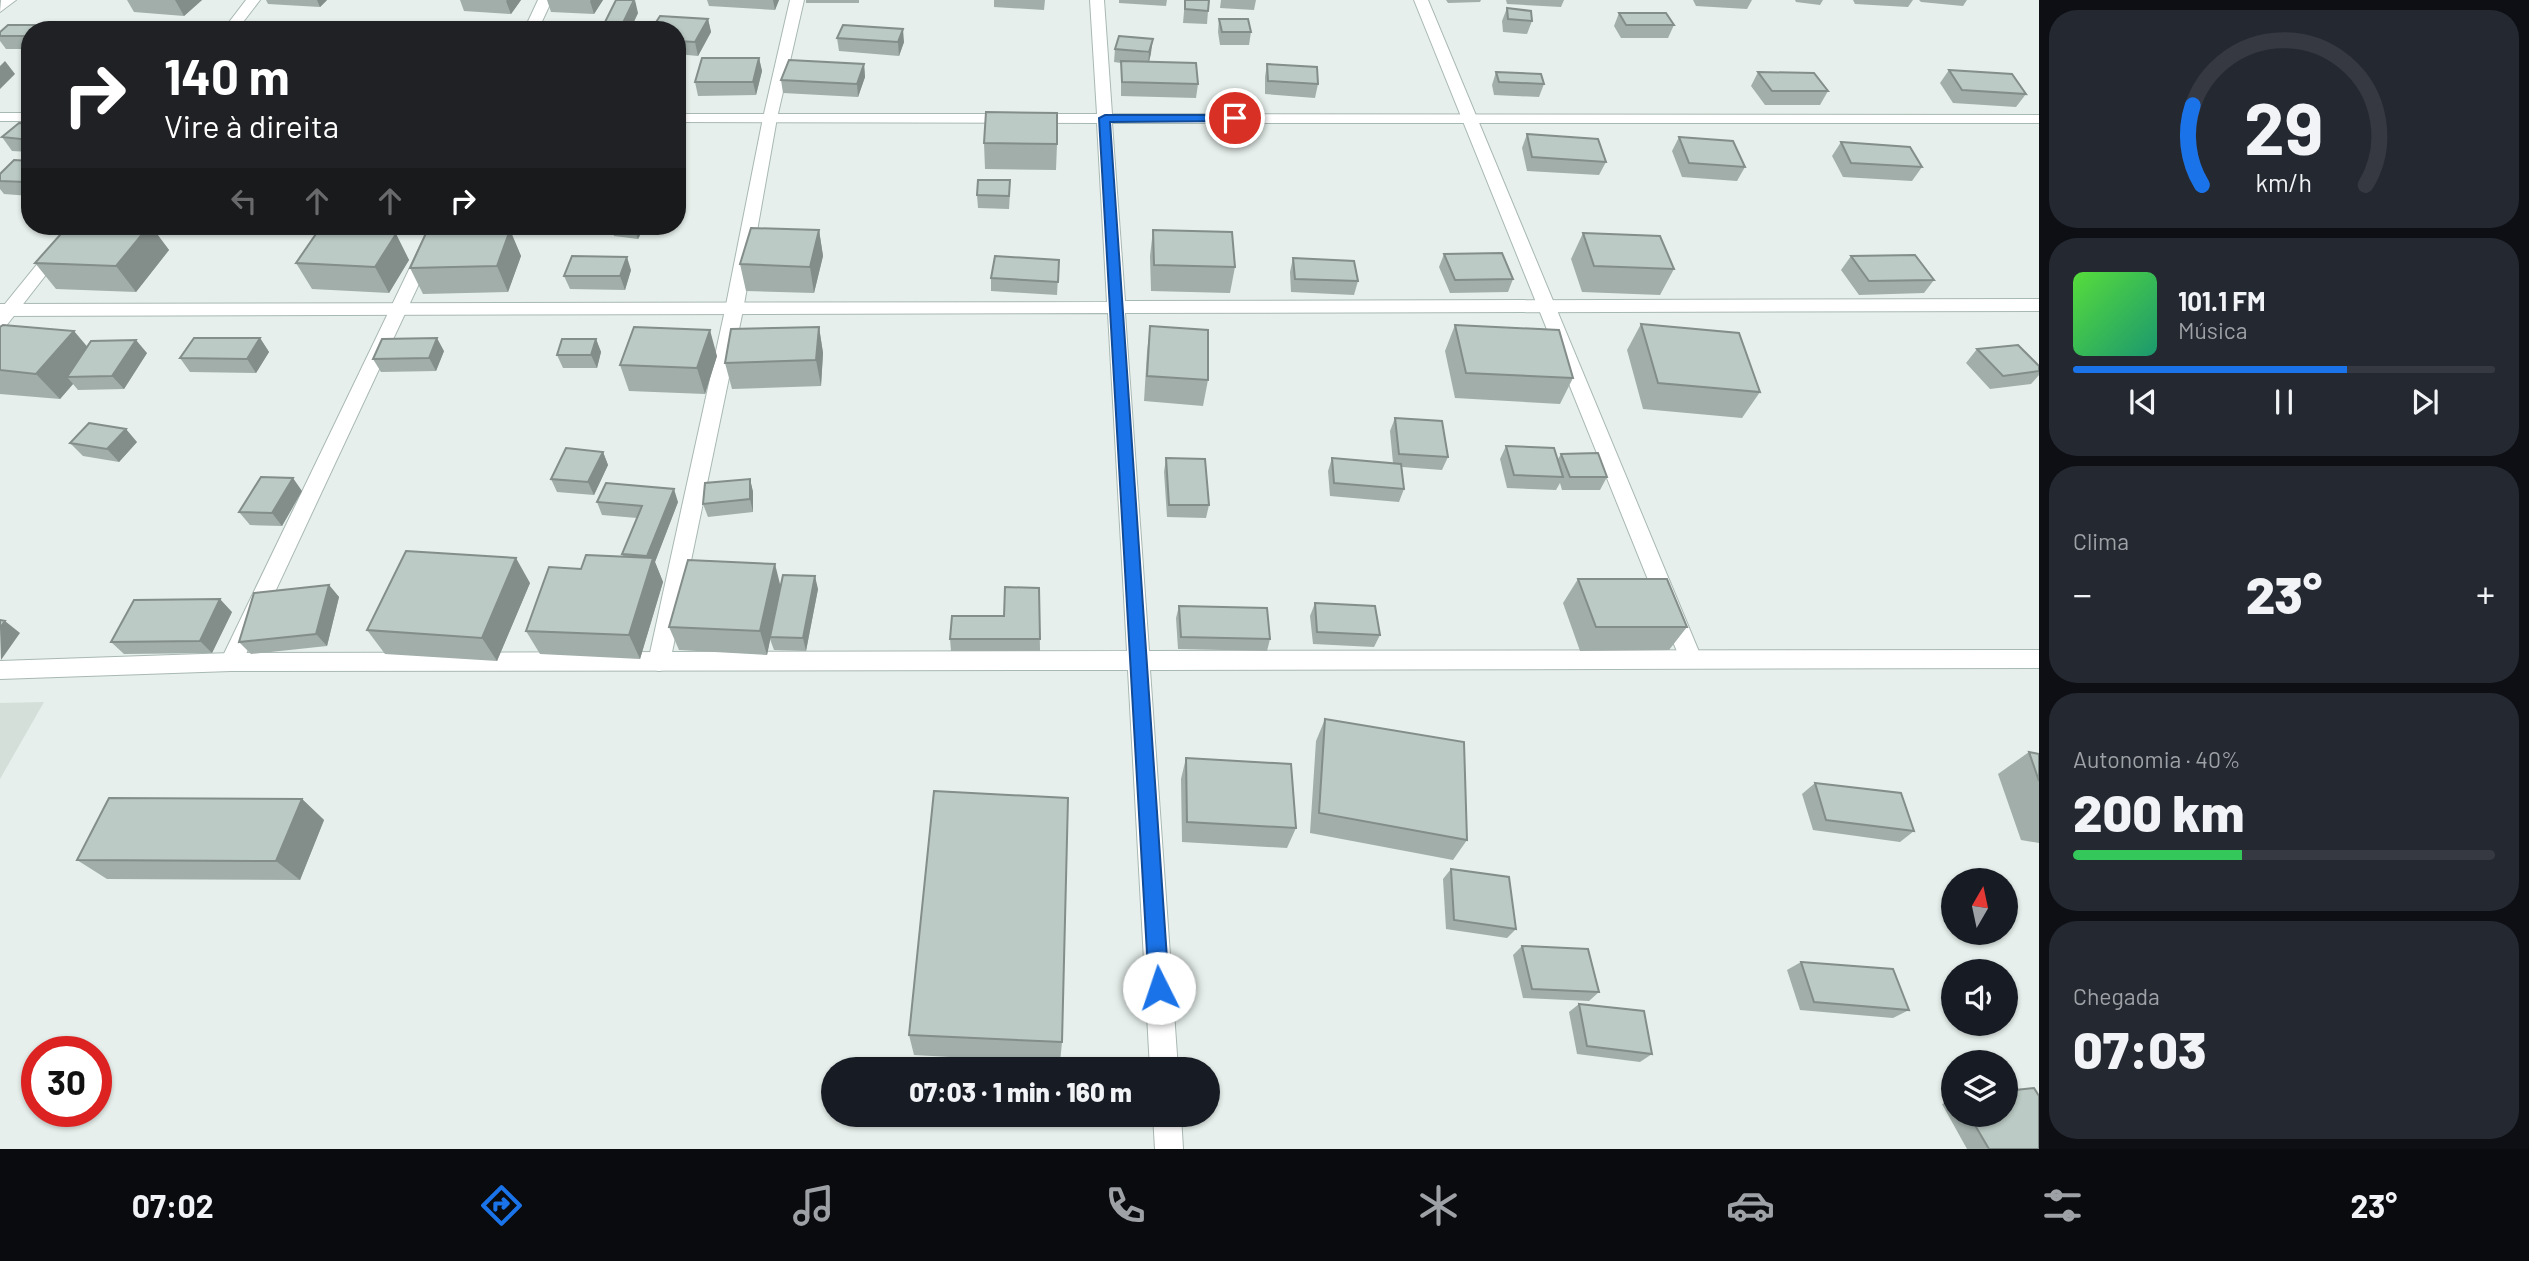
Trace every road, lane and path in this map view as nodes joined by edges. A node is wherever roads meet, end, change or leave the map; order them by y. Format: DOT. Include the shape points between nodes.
graph roads {
  1 [pos="9,0"];
  2 [pos="253,0"];
  3 [pos="545,0"];
  4 [pos="797,0"];
  5 [pos="1097,0"];
  6 [pos="1421,0"];
  7 [pos="0,8"];
  8 [pos="237,21"];
  9 [pos="535,21"];
  10 [pos="0,117"];
  11 [pos="21,117"];
  12 [pos="686,118"];
  13 [pos="770,118"];
  14 [pos="1105,118"];
  15 [pos="1469,118"];
  16 [pos="2039,119"];
  17 [pos="69,235"];
  18 [pos="434,235"];
  19 [pos="2039,305"];
  20 [pos="1547,306"];
  21 [pos="1116,307"];
  22 [pos="398,309"];
  23 [pos="734,310"];
  24 [pos="3,314"];
  25 [pos="1691,659"];
  26 [pos="2039,659"];
  27 [pos="1139,661"];
  28 [pos="231,662"];
  29 [pos="659,662"];
  30 [pos="0,670"];
  31 [pos="1163,1057"];
  32 [pos="1168,1127"];
  33 [pos="1170,1149"];
  1 -- 7 [label="street"];
  2 -- 8 [label="street"];
  3 -- 9 [label="street"];
  4 -- 13 [label="street"];
  5 -- 14 [label="street"];
  6 -- 15 [label="street"];
  10 -- 11 [label="street"];
  12 -- 13 [label="street"];
  13 -- 14 [label="street"];
  13 -- 23 [label="street"];
  14 -- 15 [label="street"];
  14 -- 21 [label="street"];
  15 -- 16 [label="street"];
  15 -- 20 [label="street"];
  17 -- 24 [label="street"];
  18 -- 22 [label="street"];
  19 -- 20 [label="street"];
  20 -- 21 [label="street"];
  20 -- 25 [label="street"];
  21 -- 23 [label="street"];
  21 -- 27 [label="street"];
  22 -- 23 [label="street"];
  22 -- 24 [label="street"];
  22 -- 28 [label="street"];
  23 -- 29 [label="street"];
  25 -- 26 [label="street"];
  25 -- 27 [label="street"];
  27 -- 29 [label="street"];
  27 -- 31 [label="street"];
  28 -- 29 [label="street"];
  28 -- 30 [label="street"];
  32 -- 33 [label="street"];
}
